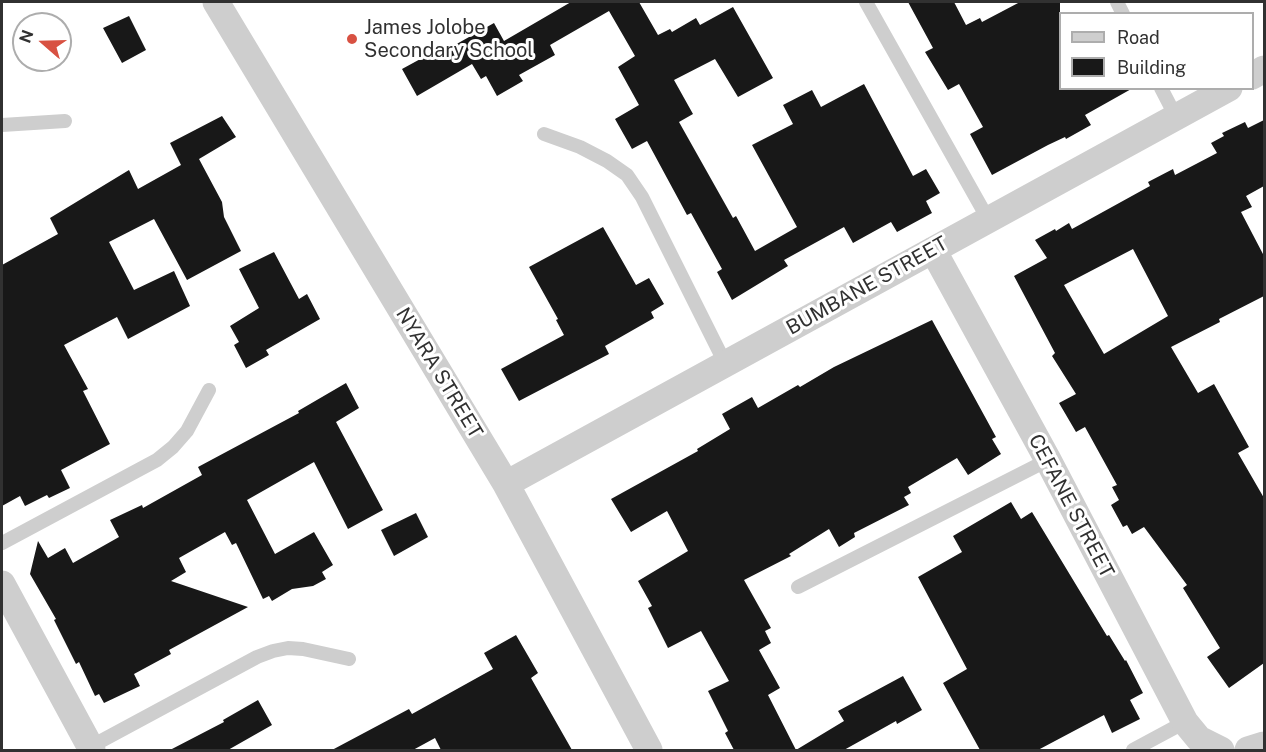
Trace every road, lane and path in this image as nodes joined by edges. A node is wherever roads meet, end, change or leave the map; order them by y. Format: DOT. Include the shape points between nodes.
graph roads {
  1 [pos="216,2"];
  2 [pos="866,2"];
  3 [pos="1162,90"];
  4 [pos="1225,90"];
  5 [pos="1176,117"];
  6 [pos="65,121"];
  7 [pos="2,125"];
  8 [pos="544,134"];
  9 [pos="988,219"];
  10 [pos="933,250"];
  11 [pos="726,365"];
  12 [pos="209,390"];
  13 [pos="1048,460"];
  14 [pos="506,484"];
  15 [pos="2,543"];
  16 [pos="2,584"];
  17 [pos="798,587"];
  18 [pos="349,659"];
  19 [pos="1185,722"];
  20 [pos="1264,745"];
  21 [pos="91,749"];
  22 [pos="649,750"];
  23 [pos="1133,750"];
  24 [pos="1221,750"];
  25 [pos="1248,750"];
  1 -- 14 [label="street, NYARA STREET"];
  2 -- 9 [label="lane"];
  3 -- 5 [label="lane"];
  4 -- 5 [label="street, BUMBANE STREET"];
  5 -- 9 [label="street, BUMBANE STREET"];
  6 -- 7 [label="lane"];
  8 -- 11 [label="lane" via="580,147 627,175 642,197"];
  9 -- 10 [label="street, BUMBANE STREET"];
  10 -- 11 [label="street, BUMBANE STREET"];
  10 -- 13 [label="street, CEFANE STREET"];
  11 -- 14 [label="street, BUMBANE STREET"];
  12 -- 15 [label="lane" via="187,431 157,460"];
  13 -- 17 [label="lane"];
  13 -- 19 [label="street, CEFANE STREET"];
  14 -- 22 [label="street, NYARA STREET"];
  16 -- 21 [label="street"];
  18 -- 21 [label="lane" via="303,649 273,651"];
  19 -- 23 [label="lane"];
  19 -- 24 [label="street, CEFANE STREET" via="1199,739"];
  20 -- 25 [label="street"];
}
